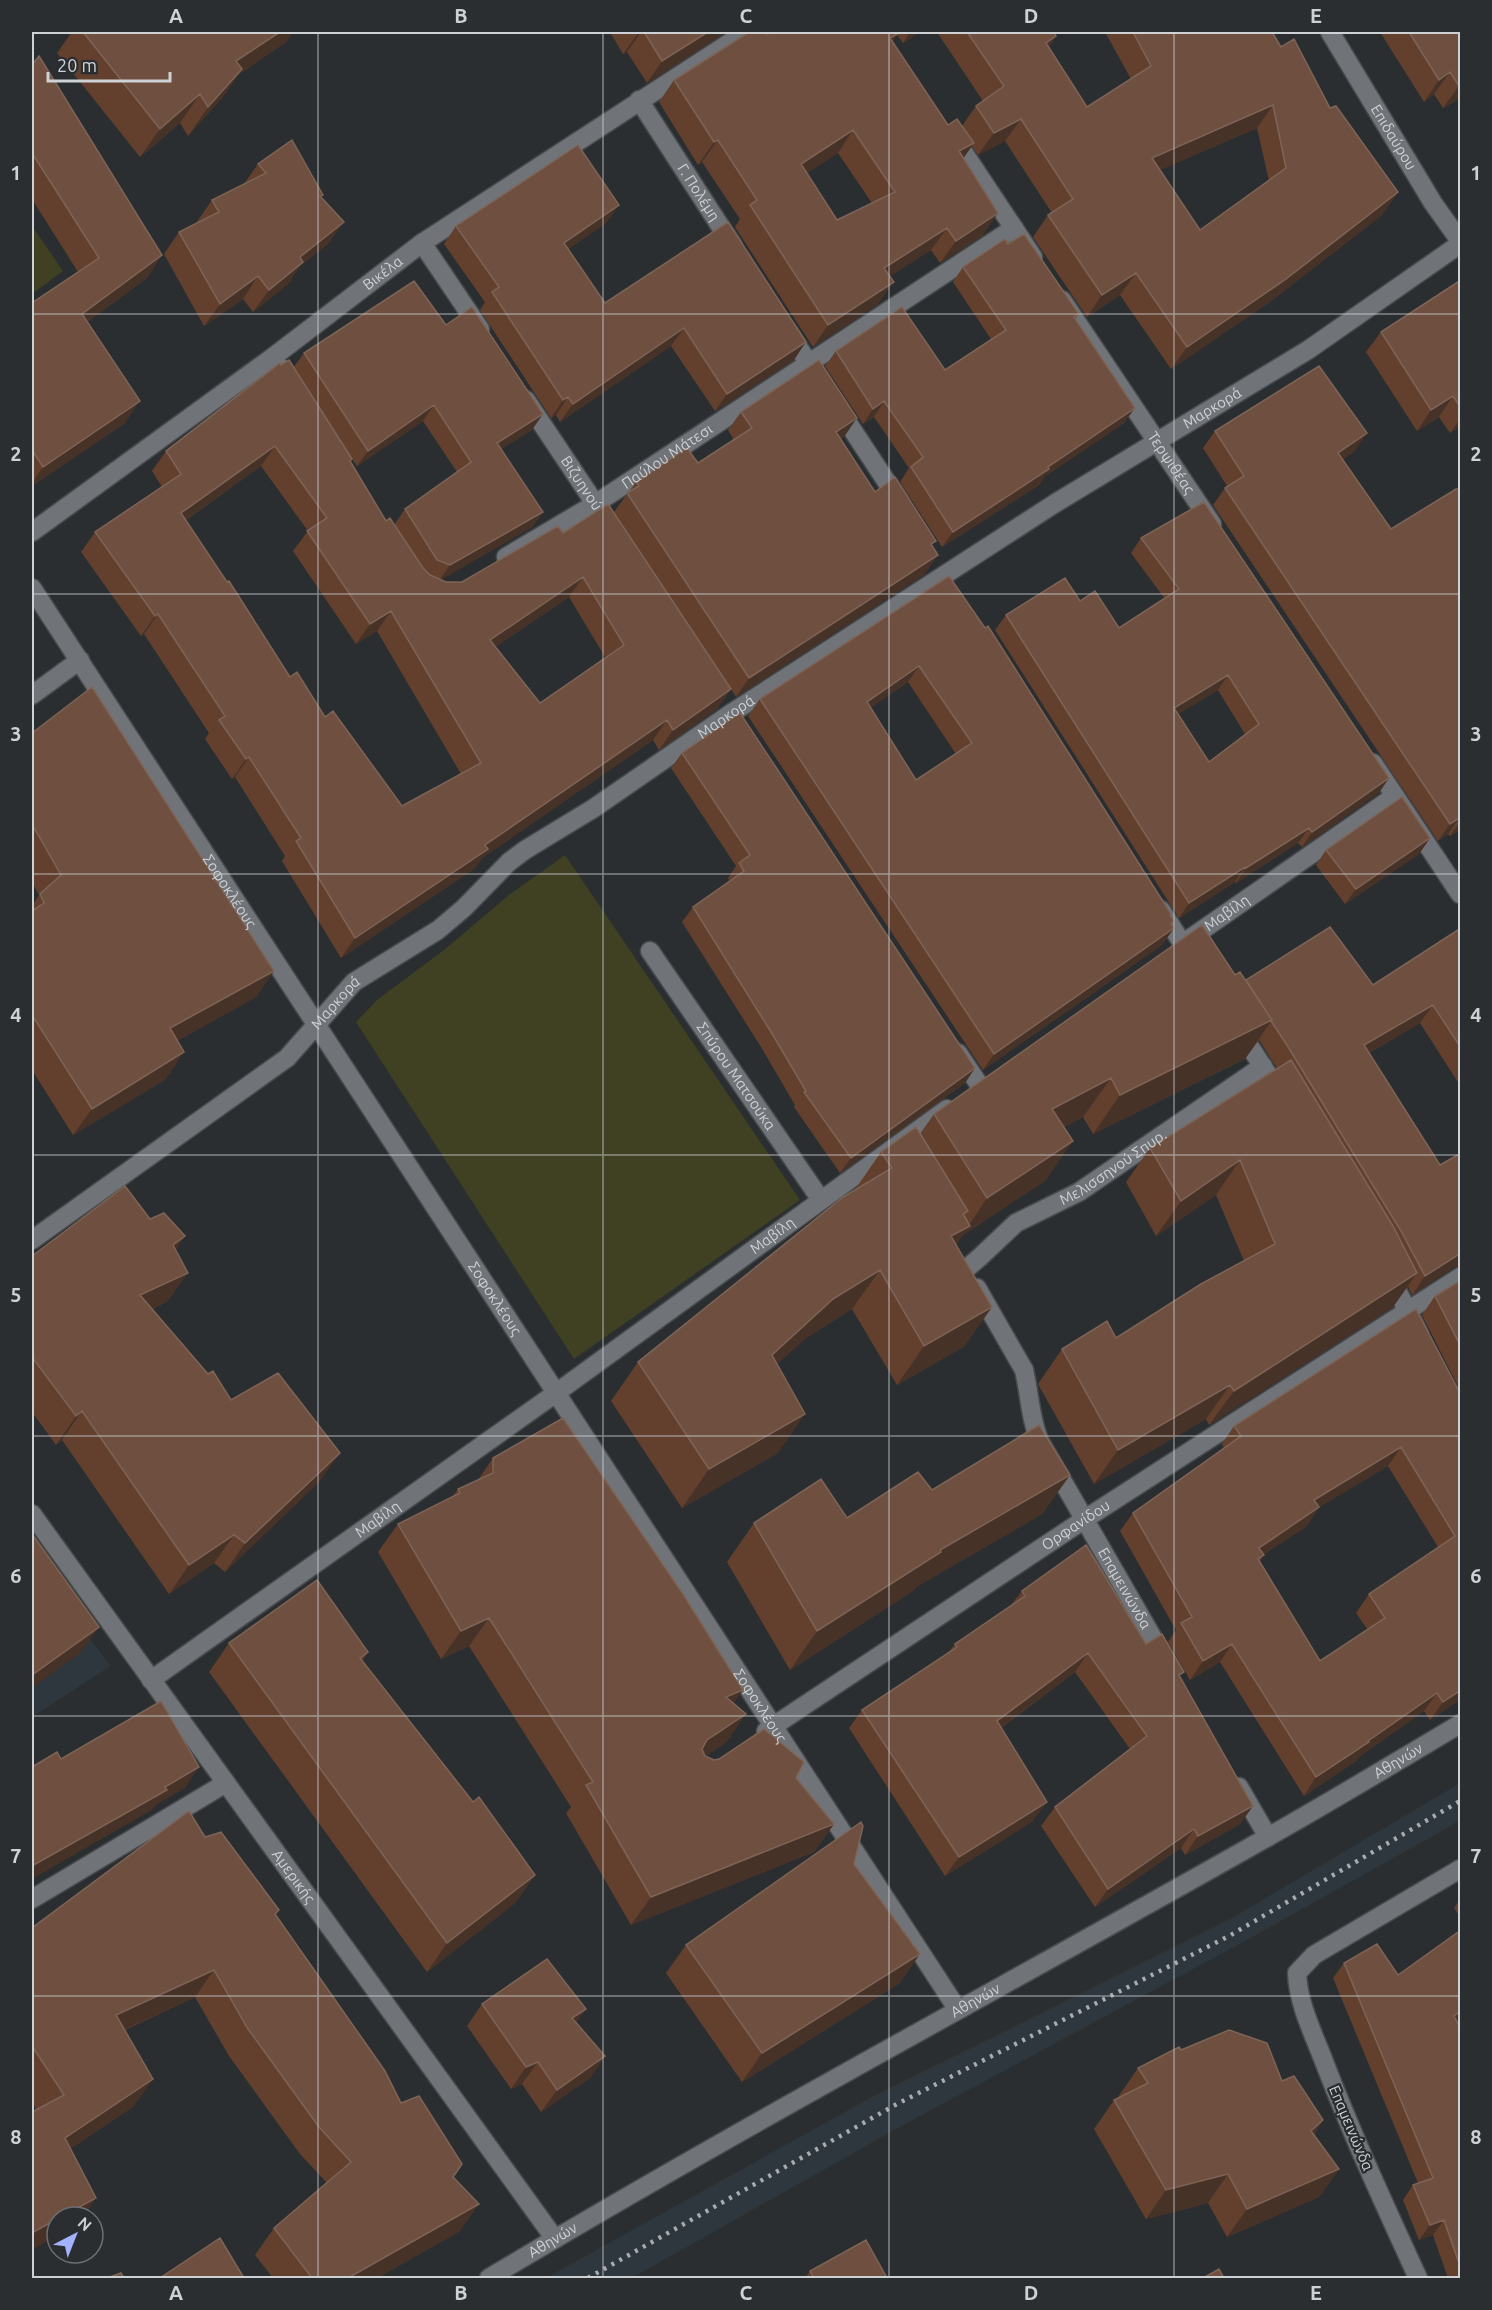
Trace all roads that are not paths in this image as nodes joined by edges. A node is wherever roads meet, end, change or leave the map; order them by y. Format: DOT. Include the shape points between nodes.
graph roads {
  1 [pos="746,32"];
  2 [pos="1330,32"];
  3 [pos="639,100"];
  4 [pos="942,120"];
  5 [pos="1014,228"];
  6 [pos="1461,242"];
  7 [pos="422,243"];
  8 [pos="743,261"];
  9 [pos="1040,267"];
  10 [pos="1053,286"];
  11 [pos="776,312"];
  12 [pos="487,340"];
  13 [pos="273,357"];
  14 [pos="808,362"];
  15 [pos="519,388"];
  16 [pos="298,396"];
  17 [pos="1157,442"];
  18 [pos="596,504"];
  19 [pos="909,517"];
  20 [pos="32,532"];
  21 [pos="1223,540"];
  22 [pos="622,544"];
  23 [pos="935,555"];
  24 [pos="489,566"];
  25 [pos="951,580"];
  26 [pos="32,588"];
  27 [pos="80,660"];
  28 [pos="32,695"];
  29 [pos="1362,747"];
  30 [pos="1395,796"];
  31 [pos="1150,894"];
  32 [pos="1461,894"];
  33 [pos="1178,947"];
  34 [pos="650,951"];
  35 [pos="1201,972"];
  36 [pos="1232,1019"];
  37 [pos="316,1024"];
  38 [pos="947,1036"];
  39 [pos="1263,1066"];
  40 [pos="1288,1106"];
  41 [pos="891,1149"];
  42 [pos="903,1169"];
  43 [pos="820,1200"];
  44 [pos="32,1240"];
  45 [pos="962,1264"];
  46 [pos="1384,1265"];
  47 [pos="1461,1277"];
  48 [pos="1408,1309"];
  49 [pos="1426,1347"];
  50 [pos="556,1393"];
  51 [pos="32,1514"];
  52 [pos="1085,1519"];
  53 [pos="1173,1673"];
  54 [pos="151,1680"];
  55 [pos="1461,1724"];
  56 [pos="774,1726"];
  57 [pos="754,1739"];
  58 [pos="1232,1775"];
  59 [pos="226,1783"];
  60 [pos="1268,1837"];
  61 [pos="1461,1869"];
  62 [pos="32,1899"];
  63 [pos="957,2010"];
  64 [pos="555,2238"];
  65 [pos="489,2278"];
  66 [pos="1418,2278"];
  1 -- 3 [label="street, Βικέλα"];
  2 -- 6 [label="street, Επιδαύρου" via="1433,203"];
  3 -- 7 [label="street, Βικέλα"];
  3 -- 8 [label="street, Γ. Πολέμη"];
  4 -- 5 [label="street"];
  5 -- 9 [label="street"];
  5 -- 14 [label="street, Παύλου Μάτεσι"];
  6 -- 17 [label="street, Μαρκορά" via="1298,356"];
  7 -- 12 [label="street"];
  7 -- 13 [label="street, Βικέλα"];
  10 -- 17 [label="street, Τερψιθέας"];
  11 -- 14 [label="street"];
  13 -- 16 [label="street"];
  13 -- 20 [label="street, Βικέλα"];
  14 -- 18 [label="street, Παύλου Μάτεσι"];
  14 -- 19 [label="street"];
  15 -- 18 [label="street, Βιζυηνού"];
  17 -- 21 [label="street, Τερψιθέας"];
  17 -- 25 [label="street, Μαρκορά" via="1083,486"];
  18 -- 22 [label="street, Βιζυηνού"];
  18 -- 24 [label="street, Παύλου Μάτεσι"];
  23 -- 25 [label="street"];
  25 -- 37 [label="street, Μαρκορά" via="733,712 508,862 438,930 354,982"];
  26 -- 27 [label="street, Σοφοκλέους"];
  27 -- 28 [label="street"];
  27 -- 37 [label="street, Σοφοκλέους"];
  29 -- 30 [label="street"];
  30 -- 32 [label="street"];
  30 -- 33 [label="street, Μαβίλη"];
  31 -- 33 [label="street"];
  33 -- 35 [label="street"];
  34 -- 43 [label="street, Σπύρου Ματσούκα"];
  36 -- 39 [label="street"];
  37 -- 44 [label="street, Μαρκορά" via="282,1062"];
  37 -- 50 [label="street, Σοφοκλέους"];
  38 -- 41 [label="street, Μαβίλη" via="984,1082"];
  39 -- 40 [label="street"];
  39 -- 45 [label="street, Μελισσηνού Σπυρ." via="1079,1192 1016,1223"];
  41 -- 42 [label="street"];
  41 -- 43 [label="street, Μαβίλη"];
  43 -- 50 [label="street, Μαβίλη"];
  45 -- 52 [label="street, Επαμεινώνδα" via="1024,1370 1033,1427"];
  46 -- 48 [label="street"];
  47 -- 48 [label="street, Ορφανίδου"];
  48 -- 49 [label="street"];
  48 -- 52 [label="street, Ορφανίδου"];
  50 -- 54 [label="street, Μαβίλη"];
  50 -- 56 [label="street, Σοφοκλέους"];
  51 -- 54 [label="street, Αμερικής"];
  52 -- 53 [label="street, Επαμεινώνδα"];
  52 -- 56 [label="street, Ορφανίδου"];
  54 -- 59 [label="street, Αμερικής"];
  55 -- 60 [label="street, Αθηνών"];
  56 -- 57 [label="street, Ορφανίδου"];
  56 -- 63 [label="street, Σοφοκλέους"];
  58 -- 60 [label="street"];
  59 -- 62 [label="street"];
  59 -- 64 [label="street, Αμερικής"];
  60 -- 63 [label="street, Αθηνών"];
  61 -- 66 [label="street, Επαμεινώνδα" via="1314,1955 1297,1973 1306,2018"];
  63 -- 64 [label="street, Αθηνών"];
  64 -- 65 [label="street, Αθηνών"];
}
